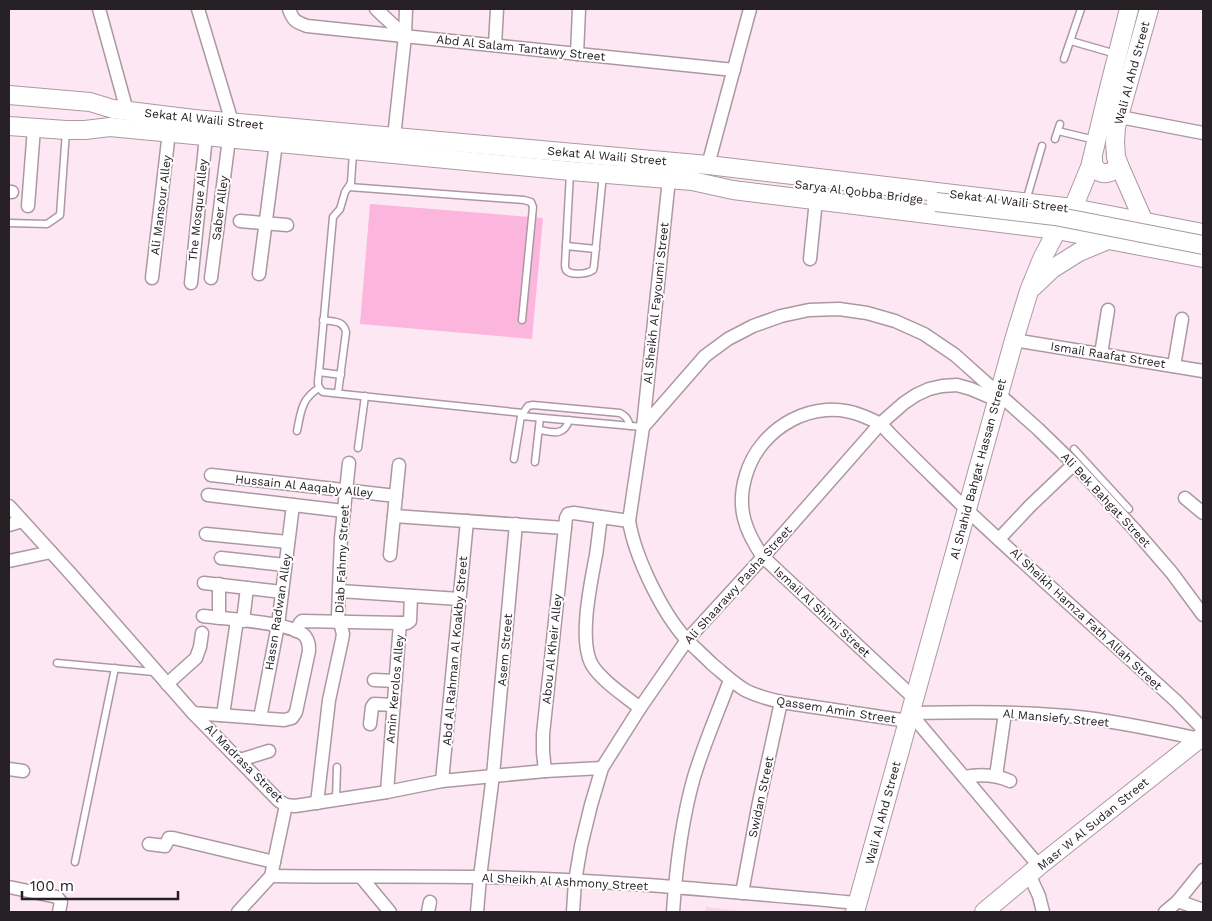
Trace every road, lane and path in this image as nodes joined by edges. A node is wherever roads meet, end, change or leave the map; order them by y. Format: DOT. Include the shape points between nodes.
graph roads {
  1 [pos="99,9"];
  2 [pos="198,9"];
  3 [pos="289,9"];
  4 [pos="376,9"];
  5 [pos="406,9"];
  6 [pos="497,9"];
  7 [pos="579,9"];
  8 [pos="750,9"];
  9 [pos="1081,9"];
  10 [pos="1129,9"];
  11 [pos="1149,9"];
  12 [pos="405,36"];
  13 [pos="1070,40"];
  14 [pos="496,46"];
  15 [pos="577,54"];
  16 [pos="1117,54"];
  17 [pos="1064,59"];
  18 [pos="734,70"];
  19 [pos="9,95"];
  20 [pos="9,105"];
  21 [pos="120,110"];
  22 [pos="9,116"];
  23 [pos="1120,116"];
  24 [pos="9,126"];
  25 [pos="110,127"];
  26 [pos="34,128"];
  27 [pos="66,130"];
  28 [pos="231,131"];
  29 [pos="169,132"];
  30 [pos="1203,133"];
  31 [pos="206,136"];
  32 [pos="394,137"];
  33 [pos="1055,139"];
  34 [pos="276,143"];
  35 [pos="1042,146"];
  36 [pos="1095,148"];
  37 [pos="353,150"];
  38 [pos="708,165"];
  39 [pos="1118,165"];
  40 [pos="570,172"];
  41 [pos="603,174"];
  42 [pos="669,180"];
  43 [pos="692,182"];
  44 [pos="349,187"];
  45 [pos="816,200"];
  46 [pos="1025,202"];
  47 [pos="28,206"];
  48 [pos="1073,208"];
  49 [pos="240,221"];
  50 [pos="1144,222"];
  51 [pos="9,223"];
  52 [pos="266,223"];
  53 [pos="286,225"];
  54 [pos="1026,226"];
  55 [pos="1058,230"];
  56 [pos="1203,233"];
  57 [pos="1108,240"];
  58 [pos="1203,245"];
  59 [pos="566,246"];
  60 [pos="596,249"];
  61 [pos="1203,258"];
  62 [pos="810,259"];
  63 [pos="1042,259"];
  64 [pos="259,274"];
  65 [pos="152,278"];
  66 [pos="211,278"];
  67 [pos="191,283"];
  68 [pos="1029,291"];
  69 [pos="1108,310"];
  70 [pos="1182,319"];
  71 [pos="323,320"];
  72 [pos="522,320"];
  73 [pos="1014,340"];
  74 [pos="1101,354"];
  75 [pos="1174,366"];
  76 [pos="1203,371"];
  77 [pos="319,372"];
  78 [pos="341,376"];
  79 [pos="319,388"];
  80 [pos="338,393"];
  81 [pos="365,396"];
  82 [pos="998,397"];
  83 [pos="522,414"];
  84 [pos="540,418"];
  85 [pos="569,420"];
  86 [pos="880,424"];
  87 [pos="630,426"];
  88 [pos="644,427"];
  89 [pos="539,430"];
  90 [pos="297,431"];
  91 [pos="358,448"];
  92 [pos="1074,449"];
  93 [pos="514,459"];
  94 [pos="535,462"];
  95 [pos="349,463"];
  96 [pos="399,464"];
  97 [pos="1074,464"];
  98 [pos="211,475"];
  99 [pos="1094,479"];
  100 [pos="310,486"];
  101 [pos="346,490"];
  102 [pos="208,495"];
  103 [pos="396,496"];
  104 [pos="1185,498"];
  105 [pos="293,505"];
  106 [pos="9,506"];
  107 [pos="308,506"];
  108 [pos="1129,509"];
  109 [pos="344,510"];
  110 [pos="967,510"];
  111 [pos="1203,513"];
  112 [pos="394,516"];
  113 [pos="601,517"];
  114 [pos="467,520"];
  115 [pos="22,521"];
  116 [pos="629,521"];
  117 [pos="516,524"];
  118 [pos="9,525"];
  119 [pos="565,528"];
  120 [pos="206,534"];
  121 [pos="999,539"];
  122 [pos="288,542"];
  123 [pos="51,552"];
  124 [pos="390,555"];
  125 [pos="763,557"];
  126 [pos="221,558"];
  127 [pos="9,560"];
  128 [pos="285,566"];
  129 [pos="204,583"];
  130 [pos="219,584"];
  131 [pos="247,588"];
  132 [pos="340,591"];
  133 [pos="282,592"];
  134 [pos="411,596"];
  135 [pos="459,599"];
  136 [pos="1203,615"];
  137 [pos="202,616"];
  138 [pos="219,618"];
  139 [pos="240,620"];
  140 [pos="339,621"];
  141 [pos="400,623"];
  142 [pos="278,625"];
  143 [pos="202,633"];
  144 [pos="301,634"];
  145 [pos="687,640"];
  146 [pos="57,663"];
  147 [pos="115,668"];
  148 [pos="158,672"];
  149 [pos="374,680"];
  150 [pos="730,680"];
  151 [pos="396,681"];
  152 [pos="167,684"];
  153 [pos="781,702"];
  154 [pos="394,705"];
  155 [pos="640,708"];
  156 [pos="911,711"];
  157 [pos="193,713"];
  158 [pos="1005,713"];
  159 [pos="223,715"];
  160 [pos="260,718"];
  161 [pos="370,724"];
  162 [pos="1202,735"];
  163 [pos="269,751"];
  164 [pos="240,760"];
  165 [pos="338,767"];
  166 [pos="602,768"];
  167 [pos="9,769"];
  168 [pos="23,771"];
  169 [pos="545,771"];
  170 [pos="493,775"];
  171 [pos="996,776"];
  172 [pos="964,777"];
  173 [pos="1010,781"];
  174 [pos="442,782"];
  175 [pos="387,792"];
  176 [pos="336,800"];
  177 [pos="317,803"];
  178 [pos="286,805"];
  179 [pos="149,844"];
  180 [pos="75,862"];
  181 [pos="274,862"];
  182 [pos="1034,870"];
  183 [pos="1203,870"];
  184 [pos="271,876"];
  185 [pos="361,877"];
  186 [pos="480,877"];
  187 [pos="575,881"];
  188 [pos="9,887"];
  189 [pos="675,888"];
  190 [pos="742,893"];
  191 [pos="1178,901"];
  192 [pos="380,907"];
  193 [pos="857,908"];
  194 [pos="1203,910"];
  195 [pos="60,912"];
  196 [pos="238,912"];
  197 [pos="390,912"];
  198 [pos="477,912"];
  199 [pos="573,912"];
  200 [pos="673,912"];
  201 [pos="984,912"];
  202 [pos="1043,912"];
  203 [pos="1165,912"];
  1 -- 21 [label="street"];
  2 -- 28 [label="street"];
  3 -- 12 [label="street, Abd Al Salam Tantawy Street" via="296,22 307,26"];
  4 -- 12 [label="street"];
  5 -- 12 [label="street"];
  6 -- 14 [label="street"];
  7 -- 15 [label="street"];
  8 -- 18 [label="street"];
  9 -- 13 [label="lane"];
  10 -- 16 [label="main road, Wali Al Ahd Street"];
  11 -- 23 [label="main road, Wali Al Ahd Street"];
  12 -- 14 [label="street, Abd Al Salam Tantawy Street"];
  12 -- 32 [label="street"];
  13 -- 16 [label="lane"];
  13 -- 17 [label="lane"];
  14 -- 15 [label="street, Abd Al Salam Tantawy Street"];
  15 -- 18 [label="street, Abd Al Salam Tantawy Street"];
  16 -- 36 [label="main road, Wali Al Ahd Street"];
  18 -- 38 [label="street"];
  19 -- 21 [label="main road, Sekat Al Waili Street" via="90,102"];
  20 -- 21 [label="main road" via="89,112"];
  21 -- 28 [label="main road, Sekat Al Waili Street"];
  22 -- 25 [label="main road"];
  23 -- 30 [label="street"];
  23 -- 39 [label="main road, Wali Al Ahd Street" via="1115,142"];
  24 -- 26 [label="main road, Sekat Al Waili Street"];
  25 -- 27 [label="main road, Sekat Al Waili Street"];
  25 -- 29 [label="main road, Sekat Al Waili Street"];
  26 -- 27 [label="main road, Sekat Al Waili Street"];
  26 -- 47 [label="street"];
  27 -- 51 [label="lane" via="60,215 45,224"];
  28 -- 31 [label="main road, Sekat Al Waili Street"];
  28 -- 32 [label="main road, Sekat Al Waili Street"];
  28 -- 34 [label="main road, Sekat Al Waili Street"];
  28 -- 66 [label="street, Saber Alley"];
  29 -- 31 [label="main road, Sekat Al Waili Street"];
  29 -- 65 [label="street, Ali Mansour Alley"];
  31 -- 67 [label="street, The Mosque Alley"];
  32 -- 38 [label="main road, Sekat Al Waili Street"];
  33 -- 36 [label="lane" via="1059,128"];
  34 -- 37 [label="main road, Sekat Al Waili Street"];
  34 -- 52 [label="street"];
  35 -- 46 [label="lane"];
  36 -- 39 [label="main road" via="1093,163 1096,169 1108,173"];
  36 -- 48 [label="main road, Wali Al Ahd Street"];
  37 -- 40 [label="main road, Sekat Al Waili Street"];
  37 -- 44 [label="lane"];
  38 -- 46 [label="main road, Sekat Al Waili Street"];
  39 -- 50 [label="main road, Wali Al Ahd Street"];
  40 -- 41 [label="main road, Sekat Al Waili Street"];
  40 -- 59 [label="lane"];
  41 -- 42 [label="main road, Sekat Al Waili Street"];
  41 -- 60 [label="lane"];
  42 -- 43 [label="main road, Sekat Al Waili Street"];
  42 -- 88 [label="street, Al Sheikh Al Fayoumi Street"];
  43 -- 45 [label="main road, Sekat Al Waili Street"];
  43 -- 58 [label="main road, Sarya Al Qobba Bridge, bridge" via="734,176 1055,216"];
  44 -- 71 [label="lane" via="333,217"];
  44 -- 72 [label="lane" via="531,202"];
  45 -- 54 [label="main road, Sekat Al Waili Street"];
  45 -- 62 [label="street"];
  46 -- 48 [label="main road, Sekat Al Waili Street"];
  48 -- 50 [label="main road, Sekat Al Waili Street"];
  48 -- 55 [label="main road, Wali Al Ahd Street"];
  49 -- 52 [label="street"];
  50 -- 56 [label="main road, Sekat Al Waili Street"];
  52 -- 53 [label="street"];
  52 -- 64 [label="street"];
  54 -- 55 [label="main road, Sekat Al Waili Street"];
  54 -- 63 [label="main road" via="1034,236"];
  55 -- 57 [label="main road, Sekat Al Waili Street"];
  55 -- 63 [label="main road, Al Shahid Bahgat Hassan Street"];
  57 -- 61 [label="main road, Sekat Al Waili Street"];
  57 -- 68 [label="main road" via="1079,252 1052,269"];
  59 -- 60 [label="lane"];
  59 -- 60 [label="lane" via="566,269 574,273 586,274 593,270"];
  63 -- 68 [label="main road, Al Shahid Bahgat Hassan Street"];
  68 -- 73 [label="main road, Al Shahid Bahgat Hassan Street"];
  69 -- 74 [label="street"];
  70 -- 75 [label="street"];
  71 -- 77 [label="lane"];
  71 -- 78 [label="lane" via="341,323 346,332"];
  73 -- 74 [label="street, Ismail Raafat Street"];
  73 -- 82 [label="main road, Al Shahid Bahgat Hassan Street"];
  74 -- 75 [label="street, Ismail Raafat Street"];
  75 -- 76 [label="street, Ismail Raafat Street"];
  77 -- 78 [label="lane"];
  77 -- 79 [label="lane"];
  78 -- 80 [label="lane"];
  79 -- 80 [label="lane" via="323,392"];
  79 -- 90 [label="lane" via="302,406"];
  80 -- 81 [label="lane"];
  81 -- 83 [label="lane"];
  81 -- 91 [label="lane"];
  82 -- 86 [label="street, Ali Shaarawy Pasha Street" via="957,385 928,389 904,403"];
  82 -- 88 [label="street" via="955,355 924,334 868,313 809,310 753,326 705,356"];
  82 -- 97 [label="street, Ali Bek Bahgat Street"];
  82 -- 110 [label="main road, Al Shahid Bahgat Hassan Street"];
  83 -- 84 [label="lane"];
  83 -- 87 [label="lane" via="533,405 620,413"];
  83 -- 93 [label="lane"];
  84 -- 85 [label="lane"];
  84 -- 89 [label="lane"];
  85 -- 87 [label="lane"];
  85 -- 89 [label="lane" via="568,425 557,433"];
  86 -- 110 [label="street, Ismail Al Shimi Street"];
  86 -- 125 [label="street, Ali Shaarawy Pasha Street"];
  86 -- 125 [label="street, Ismail Al Shimi Street" via="861,415 823,410 786,422 770,434 748,466 743,484 745,523"];
  87 -- 88 [label="lane"];
  88 -- 116 [label="street, Qassem Amin Street"];
  89 -- 94 [label="lane"];
  92 -- 99 [label="lane"];
  95 -- 101 [label="street, Diab Fahmy Street"];
  96 -- 103 [label="street"];
  97 -- 99 [label="street, Ali Bek Bahgat Street"];
  97 -- 121 [label="street"];
  98 -- 100 [label="street, Hussain Al Aaqaby Alley"];
  99 -- 108 [label="lane"];
  99 -- 136 [label="street, Ali Bek Bahgat Street"];
  100 -- 101 [label="street, Hussain Al Aaqaby Alley"];
  100 -- 107 [label="street"];
  101 -- 103 [label="street, Hussain Al Aaqaby Alley"];
  101 -- 109 [label="street, Diab Fahmy Street"];
  102 -- 105 [label="street"];
  103 -- 112 [label="street"];
  104 -- 111 [label="street"];
  105 -- 107 [label="street"];
  105 -- 122 [label="street, Hassn Radwan Alley"];
  106 -- 115 [label="street, Al Madrasa Street"];
  107 -- 109 [label="street"];
  109 -- 132 [label="street, Diab Fahmy Street"];
  110 -- 121 [label="street, Al Sheikh Hamza Fath Allah Street"];
  110 -- 156 [label="main road, Al Shahid Bahgat Hassan Street"];
  112 -- 114 [label="street"];
  112 -- 124 [label="street"];
  113 -- 116 [label="street"];
  113 -- 119 [label="street" via="568,514"];
  113 -- 155 [label="street" via="588,600 586,650 598,673"];
  114 -- 117 [label="street"];
  114 -- 135 [label="street, Abd Al Rahman Al Koakby Street"];
  115 -- 118 [label="street"];
  115 -- 123 [label="street, Al Madrasa Street"];
  116 -- 145 [label="street, Qassem Amin Street" via="637,549 658,597"];
  117 -- 119 [label="street"];
  117 -- 170 [label="street, Asem Street"];
  119 -- 169 [label="street, Abou Al Kheir Alley" via="543,734"];
  120 -- 122 [label="street"];
  121 -- 162 [label="street, Al Sheikh Hamza Fath Allah Street" via="1176,701"];
  122 -- 128 [label="street, Hassn Radwan Alley"];
  123 -- 127 [label="street"];
  123 -- 148 [label="street, Al Madrasa Street"];
  125 -- 145 [label="street, Ali Shaarawy Pasha Street"];
  125 -- 156 [label="street, Ismail Al Shimi Street"];
  126 -- 128 [label="street"];
  128 -- 133 [label="street, Hassn Radwan Alley"];
  129 -- 130 [label="street"];
  130 -- 131 [label="street"];
  130 -- 138 [label="street"];
  131 -- 133 [label="street"];
  131 -- 139 [label="street"];
  132 -- 134 [label="street"];
  132 -- 140 [label="street, Diab Fahmy Street"];
  133 -- 142 [label="street, Hassn Radwan Alley"];
  134 -- 135 [label="street"];
  134 -- 141 [label="street, Amin Kerolos Alley" via="410,621"];
  135 -- 174 [label="street, Abd Al Rahman Al Koakby Street"];
  137 -- 138 [label="street"];
  138 -- 139 [label="street"];
  139 -- 142 [label="street"];
  139 -- 159 [label="street"];
  140 -- 141 [label="street"];
  140 -- 144 [label="street" via="302,621"];
  140 -- 177 [label="street, Diab Fahmy Street" via="342,640 329,700"];
  141 -- 151 [label="street, Amin Kerolos Alley"];
  142 -- 144 [label="street"];
  142 -- 160 [label="street, Hassn Radwan Alley"];
  143 -- 152 [label="street" via="196,658"];
  144 -- 160 [label="street" via="308,641 309,651 296,712 288,720"];
  145 -- 150 [label="street, Qassem Amin Street"];
  145 -- 155 [label="street, Ali Shaarawy Pasha Street"];
  146 -- 147 [label="lane"];
  147 -- 148 [label="lane"];
  147 -- 180 [label="lane"];
  148 -- 152 [label="street, Al Madrasa Street"];
  149 -- 151 [label="street"];
  150 -- 153 [label="street, Qassem Amin Street" via="763,698"];
  150 -- 189 [label="street" via="694,777"];
  151 -- 154 [label="street, Amin Kerolos Alley"];
  152 -- 157 [label="street, Al Madrasa Street"];
  153 -- 156 [label="street, Qassem Amin Street"];
  153 -- 190 [label="street, Swidan Street"];
  154 -- 161 [label="street" via="374,704"];
  154 -- 175 [label="street, Amin Kerolos Alley"];
  155 -- 166 [label="street, Ali Shaarawy Pasha Street"];
  156 -- 158 [label="street, Al Mansiefy Street"];
  156 -- 172 [label="street, Ismail Al Shimi Street"];
  156 -- 193 [label="main road, Wali Al Ahd Street"];
  157 -- 159 [label="street"];
  157 -- 164 [label="street, Al Madrasa Street"];
  158 -- 162 [label="street, Al Mansiefy Street" via="1085,718"];
  158 -- 171 [label="street"];
  159 -- 160 [label="street"];
  162 -- 182 [label="main road, Masr W Al Sudan Street"];
  163 -- 164 [label="street"];
  164 -- 178 [label="street, Al Madrasa Street"];
  165 -- 176 [label="lane"];
  166 -- 169 [label="street, Al Madrasa Street"];
  166 -- 187 [label="street, Ali Shaarawy Pasha Street"];
  167 -- 168 [label="street"];
  169 -- 170 [label="street, Al Madrasa Street"];
  170 -- 174 [label="street, Al Madrasa Street"];
  170 -- 186 [label="street, Asem Street"];
  171 -- 172 [label="street"];
  171 -- 173 [label="street"];
  172 -- 182 [label="street, Ismail Al Shimi Street"];
  174 -- 175 [label="street, Al Madrasa Street"];
  175 -- 176 [label="street, Al Madrasa Street"];
  176 -- 177 [label="street, Al Madrasa Street"];
  177 -- 178 [label="street, Al Madrasa Street"];
  178 -- 181 [label="street"];
  179 -- 181 [label="street" via="165,846 169,838 173,838"];
  181 -- 184 [label="street"];
  182 -- 201 [label="main road, Masr W Al Sudan Street"];
  182 -- 202 [label="street, Ismail Al Shimi Street"];
  183 -- 191 [label="street"];
  184 -- 185 [label="street, Al Sheikh Al Ashmony Street"];
  184 -- 196 [label="street"];
  185 -- 186 [label="street, Al Sheikh Al Ashmony Street"];
  185 -- 192 [label="street"];
  186 -- 187 [label="street, Al Sheikh Al Ashmony Street"];
  186 -- 198 [label="street, Asem Street"];
  187 -- 189 [label="street, Al Sheikh Al Ashmony Street"];
  187 -- 199 [label="street, Ali Shaarawy Pasha Street"];
  188 -- 195 [label="street" via="58,897"];
  189 -- 190 [label="street, Al Sheikh Al Ashmony Street"];
  189 -- 200 [label="street"];
  190 -- 193 [label="street, Al Sheikh Al Ashmony Street"];
  191 -- 194 [label="street"];
  191 -- 203 [label="street"];
  192 -- 197 [label="street"];
}
